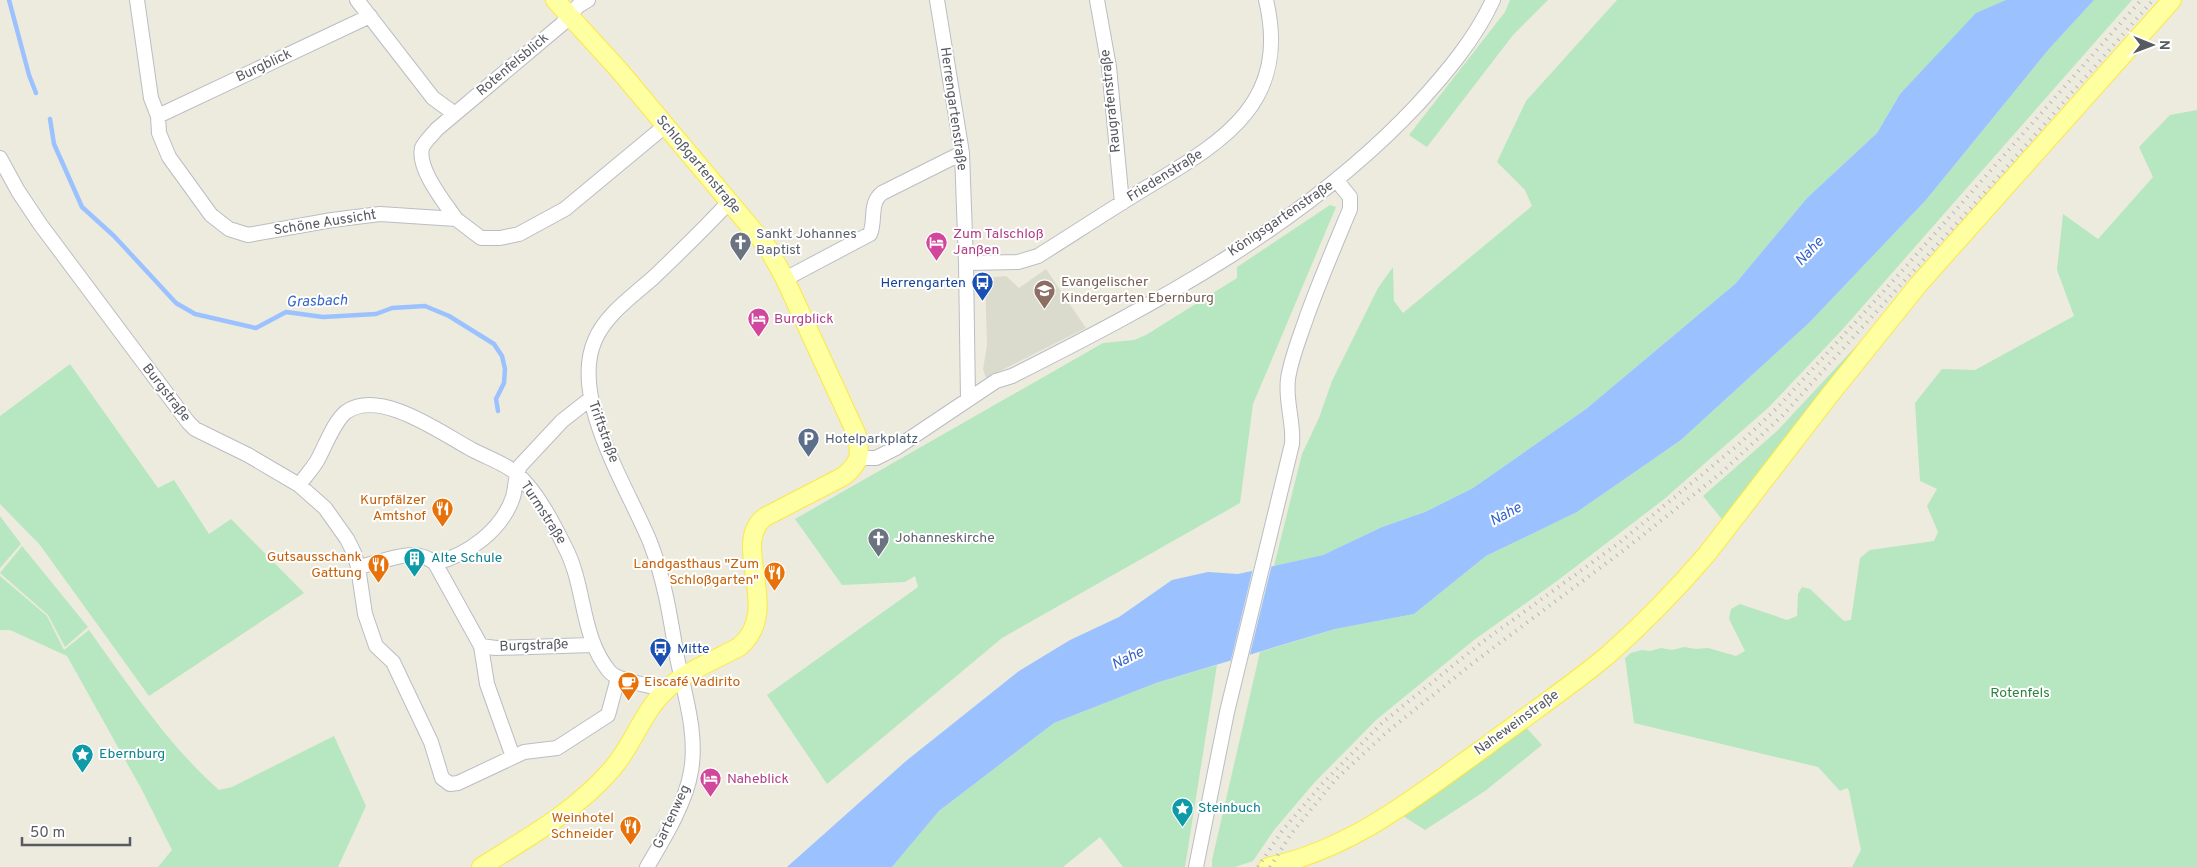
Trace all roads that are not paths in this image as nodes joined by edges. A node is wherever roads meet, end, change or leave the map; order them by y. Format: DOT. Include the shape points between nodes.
graph roads {
  1 [pos="137,0"];
  2 [pos="358,0"];
  3 [pos="554,0"];
  4 [pos="588,0"];
  5 [pos="937,0"];
  6 [pos="1097,0"];
  7 [pos="1266,0"];
  8 [pos="1493,0"];
  9 [pos="2172,0"];
  10 [pos="570,14"];
  11 [pos="370,16"];
  12 [pos="455,114"];
  13 [pos="158,116"];
  14 [pos="665,126"];
  15 [pos="962,153"];
  16 [pos="0,158"];
  17 [pos="1337,181"];
  18 [pos="729,202"];
  19 [pos="1122,203"];
  20 [pos="456,219"];
  21 [pos="966,263"];
  22 [pos="785,279"];
  23 [pos="590,399"];
  24 [pos="968,399"];
  25 [pos="859,458"];
  26 [pos="516,473"];
  27 [pos="299,485"];
  28 [pos="435,563"];
  29 [pos="358,567"];
  30 [pos="592,645"];
  31 [pos="482,646"];
  32 [pos="682,677"];
  33 [pos="618,678"];
  34 [pos="665,690"];
  35 [pos="512,757"];
  36 [pos="481,867"];
  37 [pos="647,867"];
  38 [pos="1196,867"];
  39 [pos="1268,867"];
  1 -- 13 [label="street, Schöne Aussicht" via="151,98"];
  2 -- 11 [label="street"];
  3 -- 10 [label="main road, Schloßgartenstraße"];
  4 -- 10 [label="street, Rotenfelsblick"];
  5 -- 15 [label="street, Herrengartenstraße"];
  6 -- 19 [label="street, Raugrafenstraße" via="1109,67"];
  7 -- 19 [label="street, Friedenstraße" via="1270,46 1267,70 1251,108 1238,124 1205,150"];
  8 -- 17 [label="street, Königsgartenstraße" via="1484,19 1442,78 1402,121"];
  9 -- 39 [label="main road, Naheweinstraße" via="1918,285 1729,525 1660,606 1570,684 1360,834 1323,851"];
  10 -- 12 [label="street, Rotenfelsblick"];
  10 -- 14 [label="main road, Schloßgartenstraße"];
  11 -- 12 [label="street" via="433,98"];
  11 -- 13 [label="street, Burgblick"];
  12 -- 20 [label="street, Rotenfelsblick" via="422,148 423,166"];
  13 -- 20 [label="street, Schöne Aussicht" via="159,133 169,157 212,215 229,229 248,235 380,214"];
  14 -- 18 [label="main road, Schloßgartenstraße"];
  14 -- 20 [label="street" via="565,209 519,234 481,238"];
  15 -- 21 [label="street, Herrengartenstraße"];
  15 -- 22 [label="street" via="876,197 870,234"];
  16 -- 27 [label="street, Burgstraße" via="40,224 188,422 195,429"];
  17 -- 24 [label="street, Königsgartenstraße" via="1264,232 1128,318 996,381"];
  17 -- 38 [label="street" via="1350,198 1350,209 1300,335 1288,378 1293,434 1227,712"];
  18 -- 22 [label="main road, Schloßgartenstraße" via="768,248"];
  18 -- 23 [label="street, Triftstraße" via="614,313 601,330 591,352 588,372"];
  19 -- 21 [label="street, Friedenstraße" via="1038,256 1018,262"];
  21 -- 24 [label="street, Herrengartenstraße"];
  22 -- 25 [label="main road, Schloßgartenstraße" via="856,433"];
  23 -- 26 [label="street" via="562,421"];
  23 -- 32 [label="street, Triftstraße" via="601,434 650,543 661,576"];
  24 -- 25 [label="street, Königsgartenstraße" via="896,448 876,458"];
  25 -- 32 [label="main road" via="854,468 844,476 765,517 758,524 752,540 758,606 755,627 739,647"];
  26 -- 27 [label="street, Turmstraße" via="408,415 381,407 363,406 346,412 338,420 316,463"];
  26 -- 28 [label="street" via="512,497 497,526 459,555"];
  26 -- 30 [label="street, Turmstraße" via="538,500 566,549 576,576"];
  27 -- 29 [label="street, Burgstraße" via="325,508 347,539"];
  28 -- 29 [label="street" via="427,556 408,554"];
  28 -- 31 [label="street, Burgstraße"];
  29 -- 35 [label="street, Burgstraße" via="365,614 376,646 393,662 431,742 442,778 450,784 458,782"];
  30 -- 31 [label="street, Burgstraße"];
  30 -- 33 [label="street, Turmstraße" via="610,672"];
  31 -- 35 [label="street" via="488,684"];
  32 -- 34 [label="main road"];
  32 -- 37 [label="street, Gartenweg" via="692,737 692,772 664,840"];
  33 -- 34 [label="street"];
  33 -- 35 [label="street" via="612,708 605,718 557,748 524,752"];
  34 -- 36 [label="main road" via="613,768 588,794 556,820"];
}
